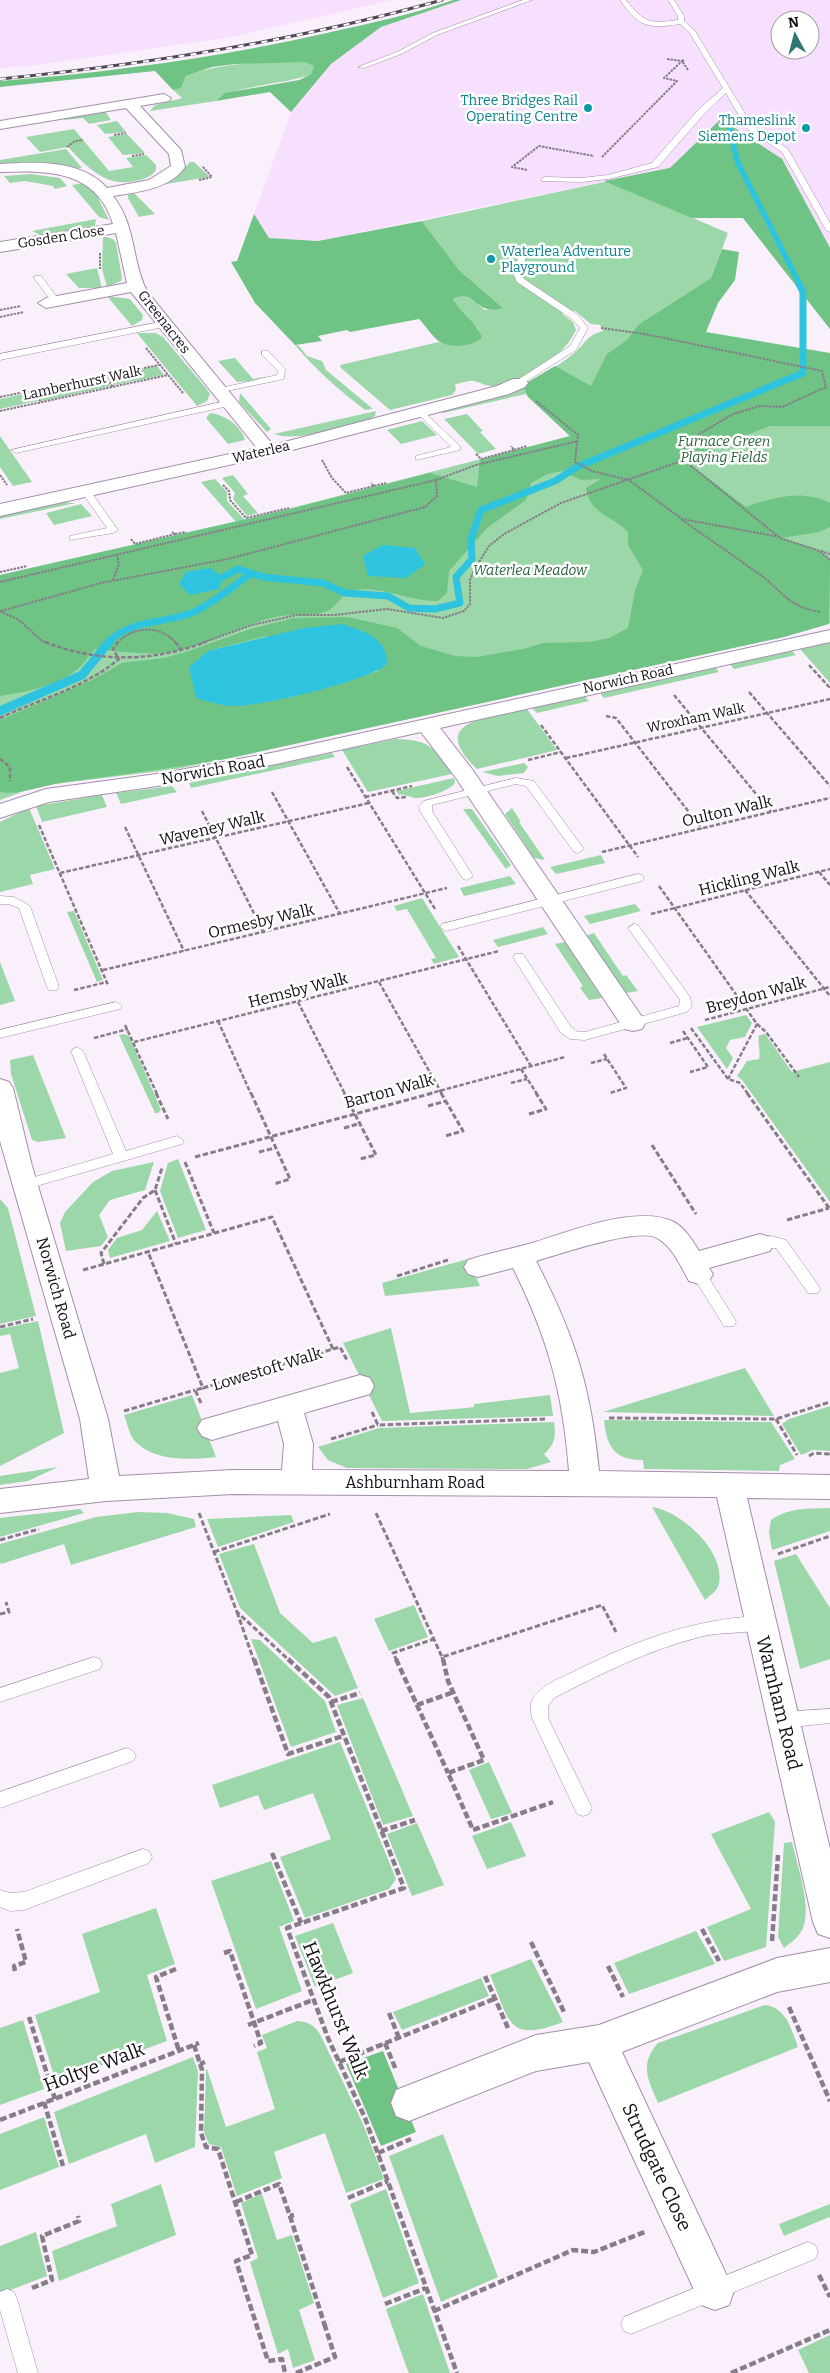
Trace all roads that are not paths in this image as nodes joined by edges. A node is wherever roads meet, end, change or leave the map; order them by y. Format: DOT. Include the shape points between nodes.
graph roads {
  1 [pos="529,0"];
  2 [pos="623,0"];
  3 [pos="671,0"];
  4 [pos="681,22"];
  5 [pos="362,67"];
  6 [pos="726,89"];
  7 [pos="164,98"];
  8 [pos="130,104"];
  9 [pos="0,125"];
  10 [pos="0,168"];
  11 [pos="545,179"];
  12 [pos="105,193"];
  13 [pos="122,228"];
  14 [pos="830,230"];
  15 [pos="0,247"];
  16 [pos="523,254"];
  17 [pos="38,278"];
  18 [pos="136,286"];
  19 [pos="51,302"];
  20 [pos="165,324"];
  21 [pos="265,353"];
  22 [pos="0,357"];
  23 [pos="525,389"];
  24 [pos="225,397"];
  25 [pos="420,410"];
  26 [pos="16,450"];
  27 [pos="269,450"];
  28 [pos="419,458"];
  29 [pos="86,491"];
  30 [pos="0,510"];
  31 [pos="73,538"];
  32 [pos="830,636"];
  33 [pos="426,724"];
  34 [pos="474,791"];
  35 [pos="0,811"];
  36 [pos="578,849"];
  37 [pos="467,876"];
  38 [pos="638,878"];
  39 [pos="0,900"];
  40 [pos="550,900"];
  41 [pos="446,926"];
  42 [pos="634,928"];
  43 [pos="519,957"];
  44 [pos="53,987"];
  45 [pos="116,1006"];
  46 [pos="633,1023"];
  47 [pos="0,1034"];
  48 [pos="77,1051"];
  49 [pos="0,1088"];
  50 [pos="177,1141"];
  51 [pos="121,1156"];
  52 [pos="15,1174"];
  53 [pos="760,1244"];
  54 [pos="520,1256"];
  55 [pos="478,1268"];
  56 [pos="696,1268"];
  57 [pos="813,1289"];
  58 [pos="729,1322"];
  59 [pos="360,1386"];
  60 [pos="287,1406"];
  61 [pos="212,1428"];
  62 [pos="296,1482"];
  63 [pos="585,1482"];
  64 [pos="729,1484"];
  65 [pos="830,1487"];
  66 [pos="106,1489"];
  67 [pos="0,1501"];
  68 [pos="759,1623"];
  69 [pos="94,1664"];
  70 [pos="0,1695"];
  71 [pos="830,1716"];
  72 [pos="782,1720"];
  73 [pos="127,1756"];
  74 [pos="0,1800"];
  75 [pos="580,1801"];
  76 [pos="143,1857"];
  77 [pos="5,1900"];
  78 [pos="830,1922"];
  79 [pos="830,1965"];
  80 [pos="590,2045"];
  81 [pos="410,2103"];
  82 [pos="808,2252"];
  83 [pos="715,2292"];
  84 [pos="7,2299"];
  85 [pos="631,2324"];
  86 [pos="28,2373"];
  1 -- 5 [label="lane" via="435,34"];
  2 -- 4 [label="lane" via="643,27"];
  3 -- 4 [label="lane"];
  4 -- 6 [label="lane" via="692,31"];
  6 -- 11 [label="lane" via="702,111 655,165 599,178"];
  6 -- 14 [label="lane" via="748,126 784,151"];
  7 -- 8 [label="street"];
  8 -- 9 [label="street"];
  8 -- 12 [label="street" via="176,153 178,167 152,183"];
  10 -- 12 [label="street, Greenacres" via="34,167 67,171 91,180"];
  12 -- 13 [label="street, Greenacres"];
  13 -- 15 [label="street, Gosden Close"];
  13 -- 18 [label="street, Greenacres"];
  16 -- 23 [label="lane" via="516,273 520,280 575,317 584,328 573,348"];
  17 -- 19 [label="lane"];
  18 -- 19 [label="street"];
  18 -- 20 [label="street, Greenacres"];
  20 -- 22 [label="lane"];
  20 -- 24 [label="street, Greenacres"];
  21 -- 24 [label="lane" via="282,371 282,377"];
  23 -- 25 [label="street, Waterlea" via="472,391"];
  24 -- 26 [label="lane"];
  24 -- 27 [label="street, Greenacres"];
  25 -- 27 [label="street, Waterlea"];
  25 -- 28 [label="lane" via="457,448"];
  27 -- 29 [label="street, Waterlea"];
  29 -- 30 [label="street, Waterlea"];
  29 -- 31 [label="lane" via="113,530"];
  32 -- 33 [label="street, Norwich Road"];
  33 -- 34 [label="street"];
  33 -- 35 [label="street, Norwich Road" via="193,774 46,796"];
  34 -- 36 [label="lane" via="516,781 530,783"];
  34 -- 37 [label="lane" via="432,800 425,806"];
  34 -- 40 [label="street"];
  38 -- 40 [label="lane"];
  39 -- 44 [label="lane" via="24,906"];
  40 -- 41 [label="lane"];
  40 -- 46 [label="street"];
  42 -- 46 [label="lane" via="686,1000 686,1006"];
  43 -- 46 [label="lane" via="566,1030 574,1036"];
  45 -- 47 [label="lane"];
  48 -- 51 [label="lane"];
  49 -- 52 [label="street, Norwich Road"];
  50 -- 51 [label="lane"];
  51 -- 52 [label="lane"];
  52 -- 66 [label="street, Norwich Road" via="53,1279 94,1419"];
  53 -- 56 [label="street"];
  53 -- 57 [label="lane" via="772,1241 781,1244"];
  54 -- 55 [label="street"];
  54 -- 56 [label="street" via="623,1228 650,1225 673,1235"];
  54 -- 63 [label="street" via="544,1301 565,1358 573,1388"];
  56 -- 58 [label="lane"];
  59 -- 60 [label="street"];
  60 -- 61 [label="street"];
  60 -- 62 [label="street" via="301,1448"];
  62 -- 63 [label="street, Ashburnham Road"];
  62 -- 66 [label="street, Ashburnham Road"];
  63 -- 64 [label="street, Ashburnham Road"];
  64 -- 65 [label="street, Ashburnham Road"];
  64 -- 68 [label="street, Warnham Road"];
  66 -- 67 [label="street, Ashburnham Road"];
  68 -- 72 [label="street, Warnham Road"];
  68 -- 75 [label="lane" via="719,1624 692,1629 627,1653 548,1693 539,1704 540,1718"];
  69 -- 70 [label="lane"];
  71 -- 72 [label="lane"];
  72 -- 78 [label="street, Warnham Road"];
  73 -- 74 [label="lane"];
  76 -- 77 [label="lane" via="24,1901"];
  79 -- 80 [label="street" via="777,1975"];
  80 -- 81 [label="street" via="536,2054"];
  80 -- 83 [label="street, Strudgate Close"];
  82 -- 83 [label="lane"];
  83 -- 85 [label="lane"];
  84 -- 86 [label="lane"];
}
